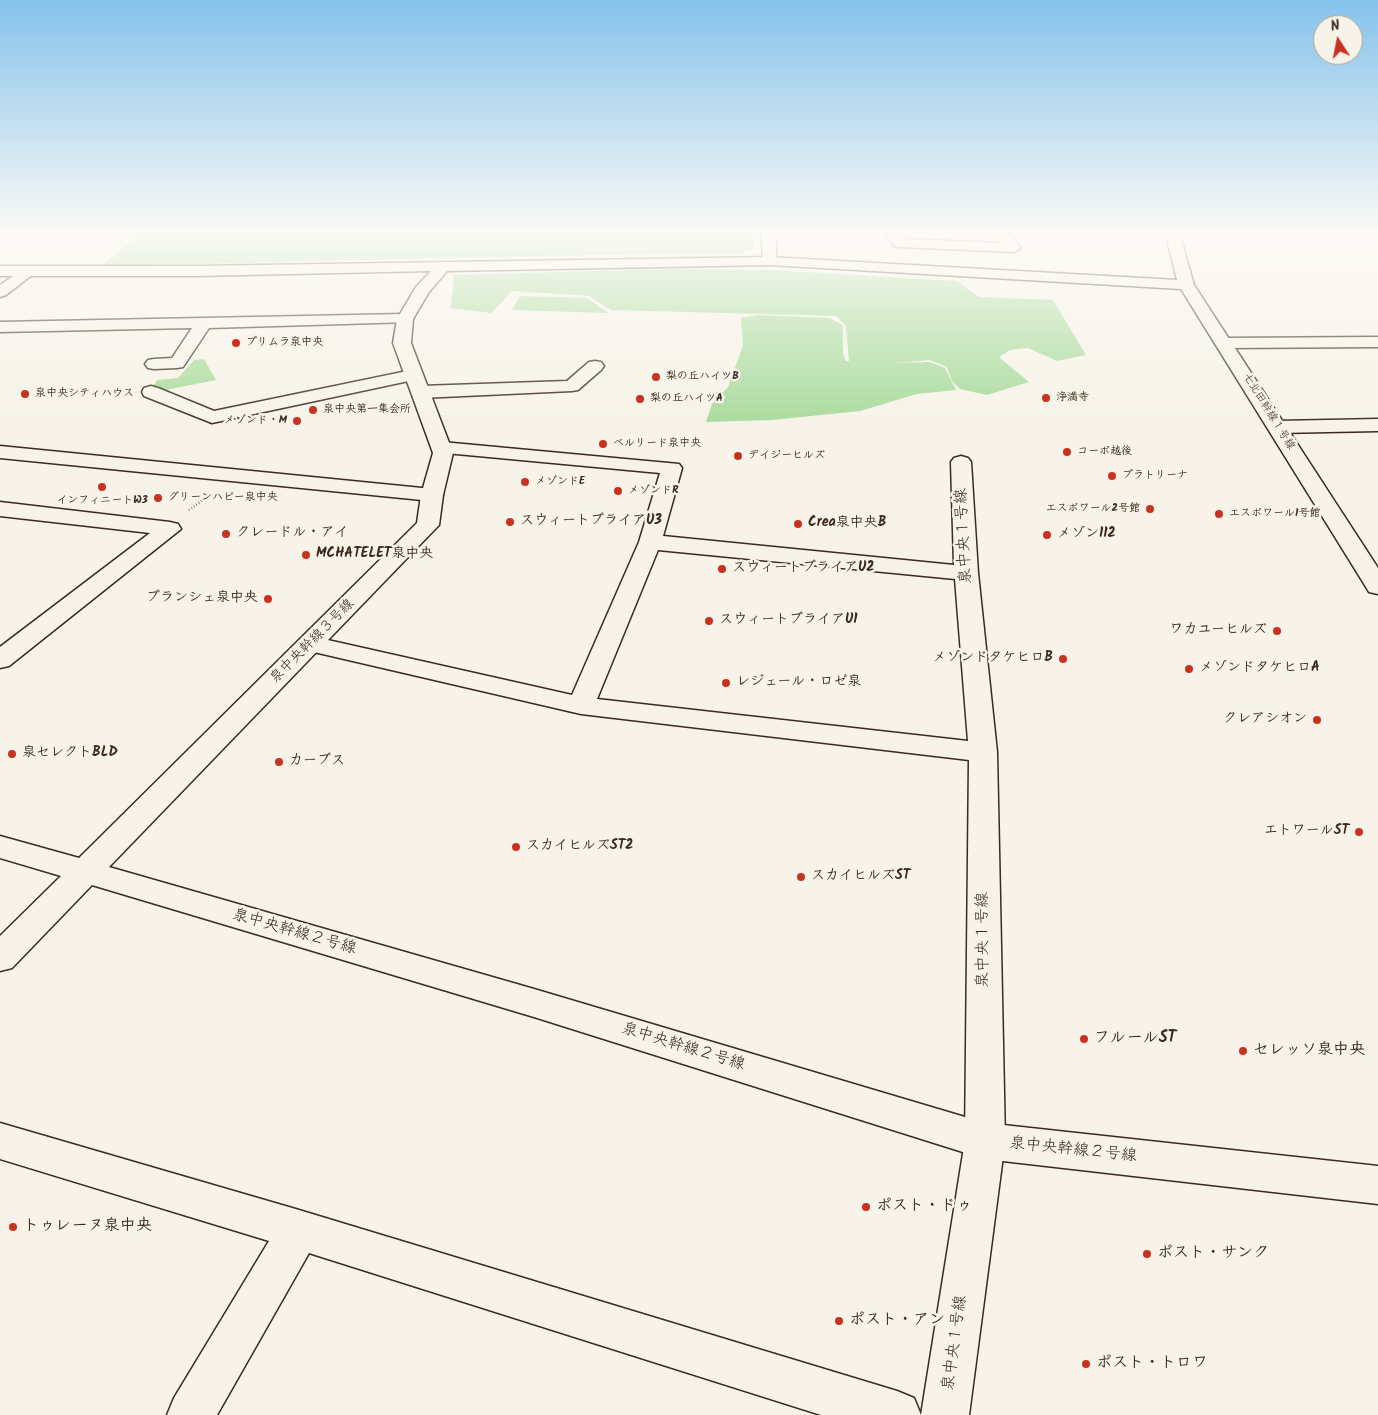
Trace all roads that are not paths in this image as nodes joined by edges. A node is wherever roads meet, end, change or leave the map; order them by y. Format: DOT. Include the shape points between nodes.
graph roads {
  1 [pos="417,298"];
  2 [pos="1195,298"];
  3 [pos="405,319"];
  4 [pos="203,324"];
  5 [pos="0,327"];
  6 [pos="1378,342"];
  7 [pos="1224,343"];
  8 [pos="154,364"];
  9 [pos="595,366"];
  10 [pos="417,384"];
  11 [pos="151,392"];
  12 [pos="1378,425"];
  13 [pos="1278,426"];
  14 [pos="442,448"];
  15 [pos="0,452"];
  16 [pos="961,462"];
  17 [pos="432,495"];
  18 [pos="0,509"];
  19 [pos="650,542"];
  20 [pos="966,573"];
  21 [pos="1378,587"];
  22 [pos="310,644"];
  23 [pos="0,660"];
  24 [pos="580,706"];
  25 [pos="983,752"];
  26 [pos="0,847"];
  27 [pos="83,872"];
  28 [pos="0,958"];
  29 [pos="0,1141"];
  30 [pos="985,1141"];
  31 [pos="1378,1185"];
  32 [pos="299,1230"];
  33 [pos="191,1415"];
  34 [pos="897,1415"];
  35 [pos="945,1415"];
  1 -- 3 [label="street"];
  2 -- 7 [label="street, 七北田幹線１号線"];
  3 -- 4 [label="street"];
  3 -- 10 [label="street" via="402,343"];
  4 -- 5 [label="street"];
  4 -- 8 [label="street" via="177,363"];
  6 -- 7 [label="street"];
  7 -- 13 [label="street, 七北田幹線１号線"];
  9 -- 10 [label="street" via="572,386"];
  10 -- 11 [label="street" via="212,417"];
  10 -- 14 [label="street"];
  12 -- 13 [label="street"];
  13 -- 21 [label="street, 七北田幹線１号線"];
  14 -- 17 [label="street, 泉中央幹線３号線"];
  14 -- 19 [label="street" via="672,468"];
  15 -- 17 [label="street"];
  16 -- 20 [label="street, 泉中央１号線"];
  17 -- 22 [label="street, 泉中央幹線３号線" via="428,525"];
  18 -- 23 [label="street" via="170,529"];
  19 -- 20 [label="street"];
  19 -- 24 [label="street"];
  20 -- 25 [label="street, 泉中央１号線"];
  22 -- 24 [label="street"];
  22 -- 27 [label="street, 泉中央幹線３号線"];
  24 -- 25 [label="street"];
  25 -- 30 [label="street, 泉中央１号線"];
  26 -- 27 [label="street, 泉中央幹線２号線"];
  27 -- 28 [label="street, 泉中央幹線３号線"];
  27 -- 30 [label="street, 泉中央幹線２号線" via="534,1003"];
  29 -- 32 [label="street"];
  30 -- 31 [label="street, 泉中央幹線２号線"];
  30 -- 35 [label="street, 泉中央１号線"];
  32 -- 33 [label="street"];
  32 -- 34 [label="street"];
}
